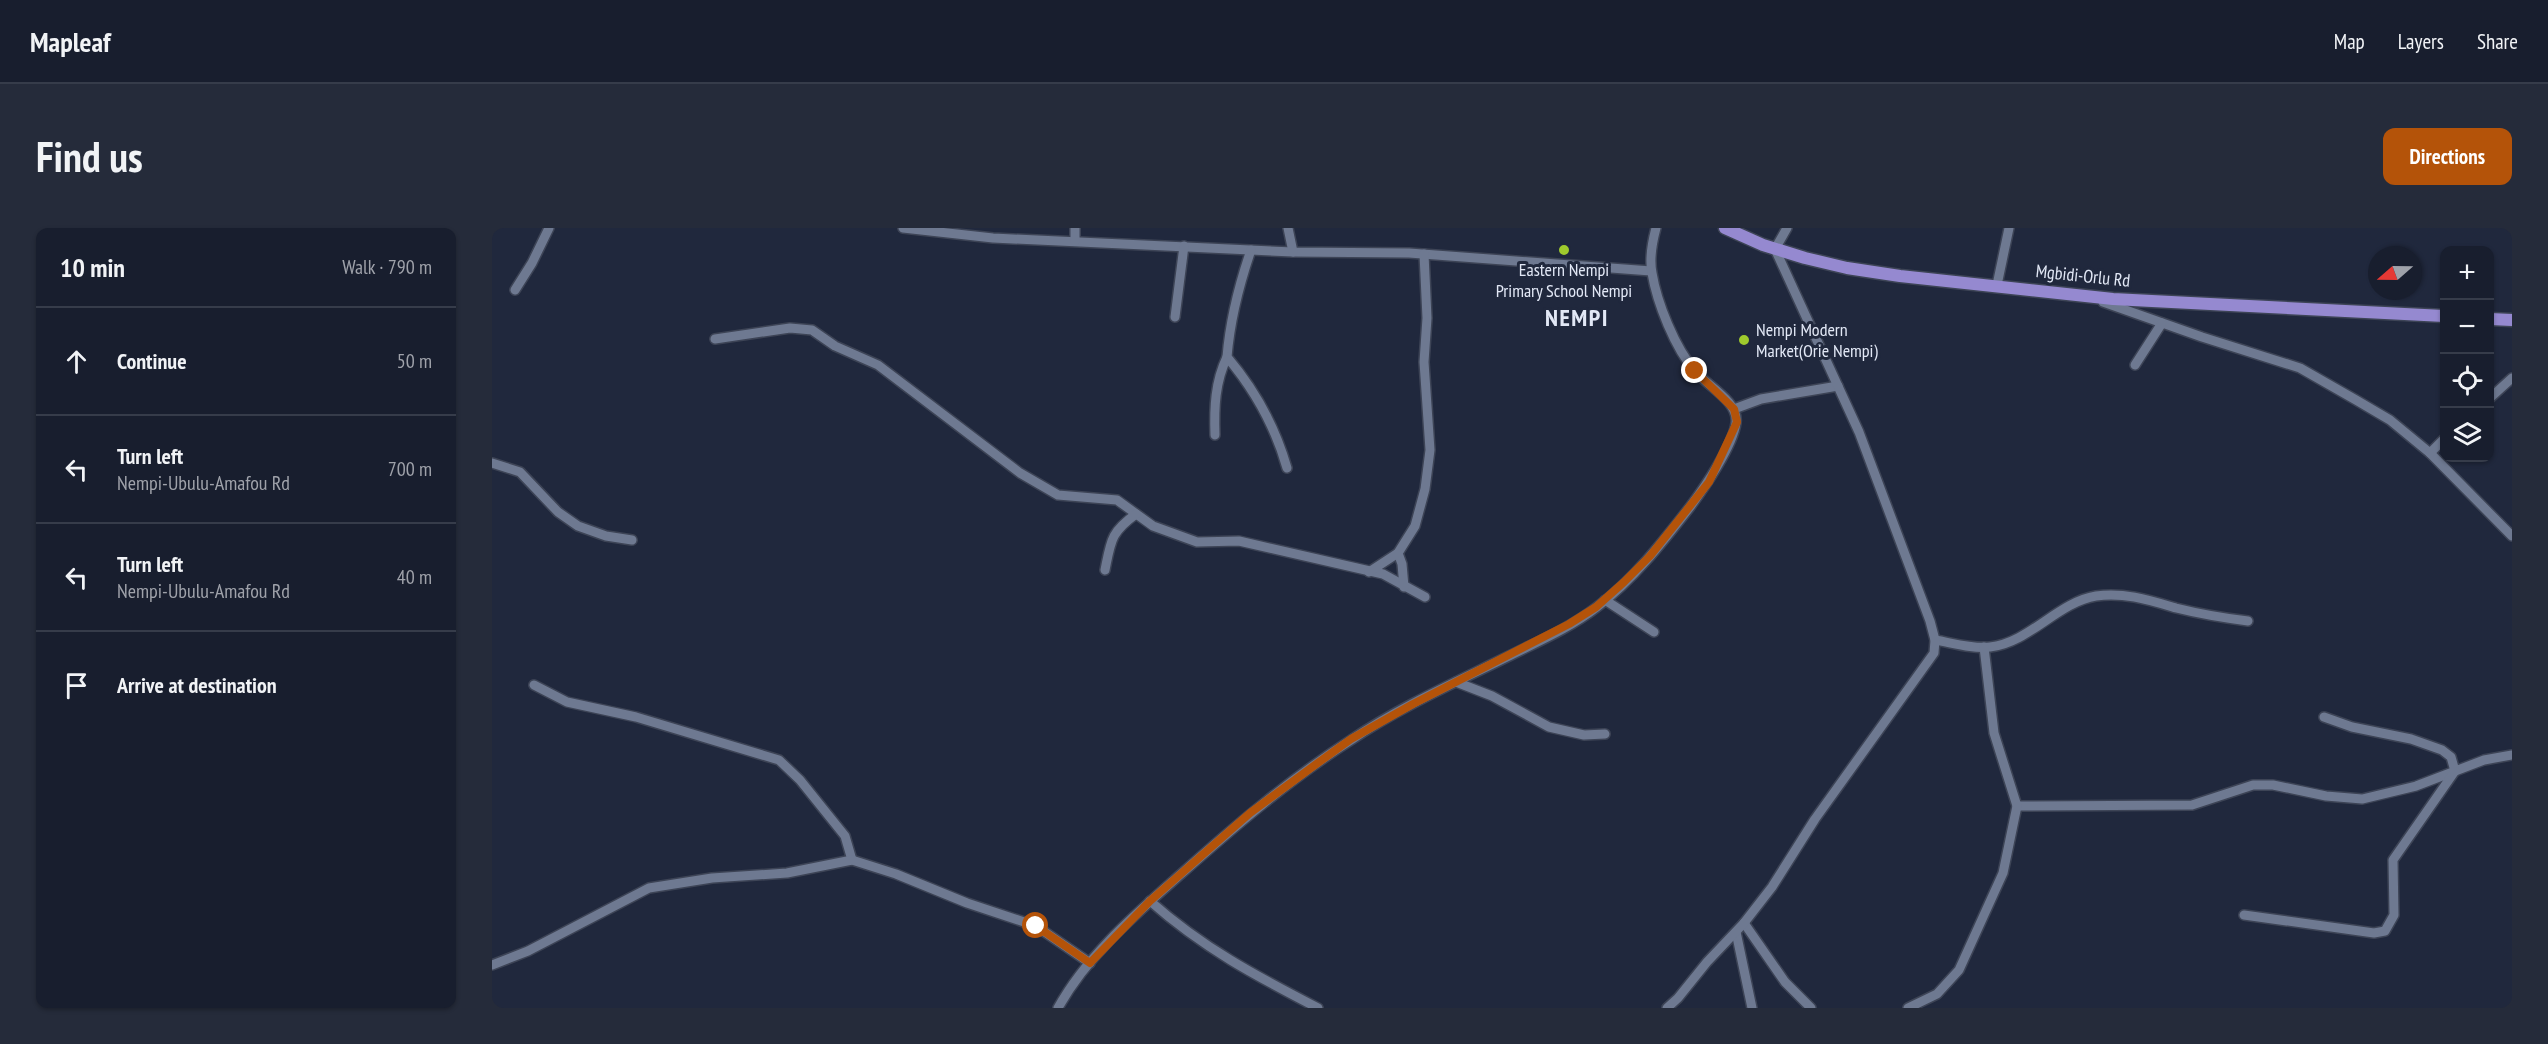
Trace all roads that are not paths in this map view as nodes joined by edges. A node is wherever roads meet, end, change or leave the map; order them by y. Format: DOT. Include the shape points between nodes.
graph roads {
  1 [pos="549,228"];
  2 [pos="903,228"];
  3 [pos="1017,228"];
  4 [pos="1076,228"];
  5 [pos="1288,228"];
  6 [pos="1656,228"];
  7 [pos="1725,228"];
  8 [pos="1787,228"];
  9 [pos="2009,228"];
  10 [pos="1018,239"];
  11 [pos="1075,242"];
  12 [pos="1185,246"];
  13 [pos="1775,249"];
  14 [pos="1251,250"];
  15 [pos="1293,252"];
  16 [pos="1424,254"];
  17 [pos="1651,272"];
  18 [pos="1997,285"];
  19 [pos="515,290"];
  20 [pos="2086,296"];
  21 [pos="2440,316"];
  22 [pos="1175,317"];
  23 [pos="2494,319"];
  24 [pos="2512,320"];
  25 [pos="2162,323"];
  26 [pos="715,339"];
  27 [pos="1227,357"];
  28 [pos="2135,365"];
  29 [pos="2512,378"];
  30 [pos="1838,386"];
  31 [pos="2494,394"];
  32 [pos="1734,409"];
  33 [pos="1215,435"];
  34 [pos="2440,444"];
  35 [pos="2430,453"];
  36 [pos="492,463"];
  37 [pos="1287,468"];
  38 [pos="1136,514"];
  39 [pos="2512,536"];
  40 [pos="632,540"];
  41 [pos="1398,553"];
  42 [pos="1105,570"];
  43 [pos="1369,572"];
  44 [pos="1404,587"];
  45 [pos="1425,597"];
  46 [pos="1605,600"];
  47 [pos="2248,621"];
  48 [pos="1654,632"];
  49 [pos="1935,640"];
  50 [pos="1984,648"];
  51 [pos="1456,682"];
  52 [pos="534,685"];
  53 [pos="2324,717"];
  54 [pos="1605,734"];
  55 [pos="2512,755"];
  56 [pos="2455,771"];
  57 [pos="2017,806"];
  58 [pos="852,860"];
  59 [pos="1150,901"];
  60 [pos="2244,915"];
  61 [pos="1744,923"];
  62 [pos="1736,932"];
  63 [pos="1090,963"];
  64 [pos="492,965"];
  65 [pos="1673,1006"];
  66 [pos="1058,1008"];
  67 [pos="1318,1008"];
  68 [pos="1752,1008"];
  69 [pos="1811,1008"];
  70 [pos="1908,1008"];
  1 -- 19 [label="street"];
  2 -- 10 [label="street"];
  3 -- 10 [label="street"];
  4 -- 11 [label="street"];
  5 -- 15 [label="street"];
  6 -- 17 [label="street"];
  7 -- 13 [label="main road, Mgbidi-Orlu Rd"];
  8 -- 13 [label="street"];
  9 -- 18 [label="street"];
  10 -- 11 [label="street"];
  11 -- 12 [label="street"];
  12 -- 14 [label="street"];
  12 -- 22 [label="street"];
  13 -- 18 [label="main road, Mgbidi-Orlu Rd" via="1847,268"];
  13 -- 30 [label="street"];
  14 -- 15 [label="street"];
  14 -- 27 [label="street" via="1230,325"];
  15 -- 16 [label="street"];
  16 -- 17 [label="street"];
  16 -- 41 [label="street" via="1424,362 1431,450 1415,526"];
  17 -- 32 [label="street" via="1677,342 1695,371"];
  18 -- 20 [label="main road, Mgbidi-Orlu Rd"];
  20 -- 21 [label="main road, Mgbidi-Orlu Rd"];
  20 -- 25 [label="street"];
  23 -- 24 [label="main road"];
  25 -- 28 [label="street"];
  25 -- 35 [label="street" via="2300,368 2390,420"];
  26 -- 38 [label="street" via="790,328 812,330 835,346 878,365 1020,473 1058,495 1117,500"];
  27 -- 33 [label="street" via="1214,402"];
  27 -- 37 [label="street" via="1248,382 1268,417"];
  29 -- 31 [label="street"];
  30 -- 32 [label="street" via="1761,399"];
  30 -- 49 [label="street" via="1859,432"];
  32 -- 46 [label="street" via="1737,422 1709,482 1650,556"];
  34 -- 35 [label="street"];
  35 -- 39 [label="street"];
  36 -- 40 [label="street" via="520,472 558,512 578,526"];
  38 -- 42 [label="street" via="1119,526 1110,542"];
  38 -- 43 [label="street" via="1153,526 1197,542 1239,541"];
  41 -- 43 [label="street"];
  41 -- 44 [label="street"];
  43 -- 44 [label="street" via="1383,574"];
  44 -- 45 [label="street"];
  46 -- 48 [label="street"];
  46 -- 51 [label="street" via="1552,634"];
  47 -- 50 [label="street" via="2113,594 2092,597 2015,640"];
  49 -- 50 [label="street"];
  49 -- 61 [label="street" via="1934,653"];
  50 -- 57 [label="street" via="1994,733"];
  51 -- 54 [label="street" via="1492,696 1549,727 1584,735"];
  51 -- 59 [label="street" via="1351,739 1250,813"];
  52 -- 58 [label="street" via="567,702 636,717 779,760 845,836"];
  53 -- 56 [label="street" via="2442,750 2451,757"];
  55 -- 56 [label="street"];
  56 -- 57 [label="street" via="2416,786 2362,799 2253,784 2192,805"];
  56 -- 60 [label="street" via="2392,860 2394,915 2385,931 2374,933"];
  57 -- 70 [label="street" via="2003,873 1959,970 1937,994"];
  58 -- 63 [label="street" via="1036,926"];
  58 -- 64 [label="street" via="787,873 712,878 649,888 528,951"];
  59 -- 63 [label="street"];
  59 -- 67 [label="street" via="1216,953"];
  61 -- 62 [label="street"];
  61 -- 69 [label="street" via="1785,982"];
  62 -- 65 [label="street"];
  62 -- 68 [label="street"];
  63 -- 66 [label="street"];
}
